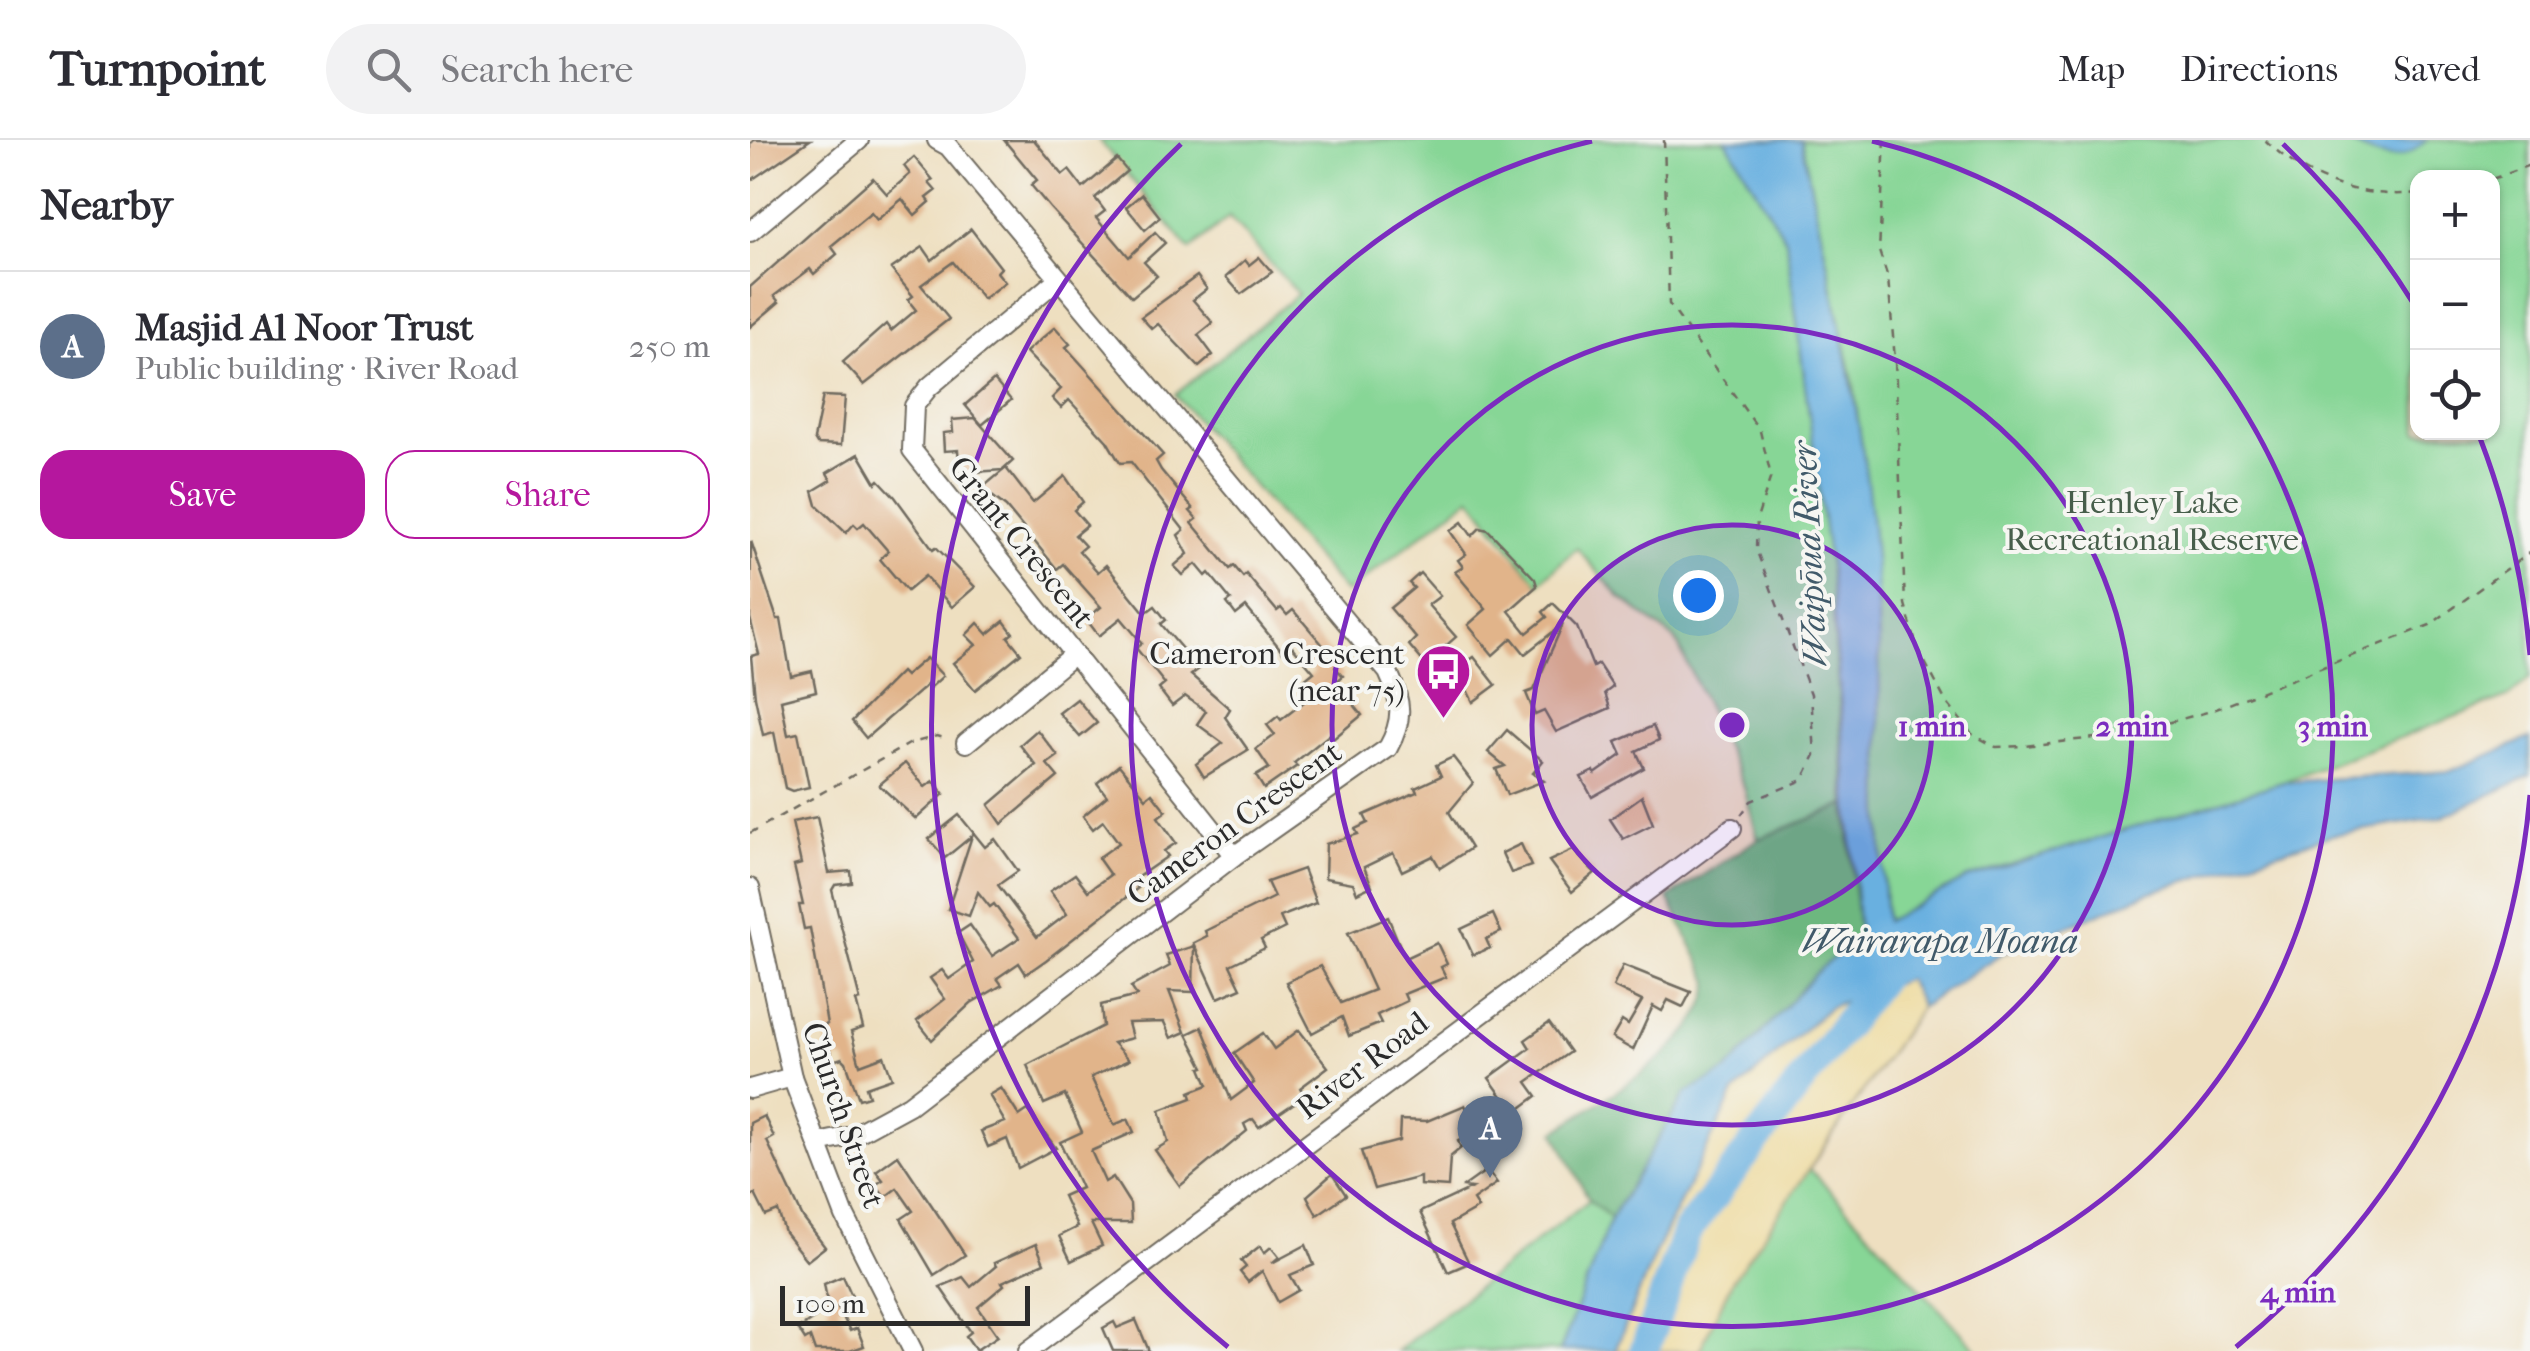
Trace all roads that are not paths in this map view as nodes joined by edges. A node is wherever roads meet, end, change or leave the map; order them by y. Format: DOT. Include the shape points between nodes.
graph roads {
  1 [pos="859,140"];
  2 [pos="938,140"];
  3 [pos="750,232"];
  4 [pos="1058,279"];
  5 [pos="1074,654"];
  6 [pos="966,743"];
  7 [pos="1732,828"];
  8 [pos="1234,856"];
  9 [pos="750,888"];
  10 [pos="792,1076"];
  11 [pos="750,1089"];
  12 [pos="818,1143"];
  13 [pos="913,1351"];
  14 [pos="1028,1351"];
  1 -- 3 [label="street"];
  2 -- 4 [label="street, Cameron Crescent"];
  4 -- 5 [label="street, Grant Crescent" via="929,386 914,406 912,450"];
  4 -- 8 [label="street, Cameron Crescent" via="1388,672 1401,700 1400,726 1388,748"];
  5 -- 6 [label="street"];
  5 -- 8 [label="street, Grant Crescent"];
  7 -- 14 [label="street, River Road"];
  8 -- 12 [label="street, Cameron Crescent" via="910,1106 852,1136"];
  9 -- 10 [label="street, Church Street"];
  10 -- 11 [label="street"];
  10 -- 12 [label="street, Church Street"];
  12 -- 13 [label="street, Church Street" via="845,1216"];
}
